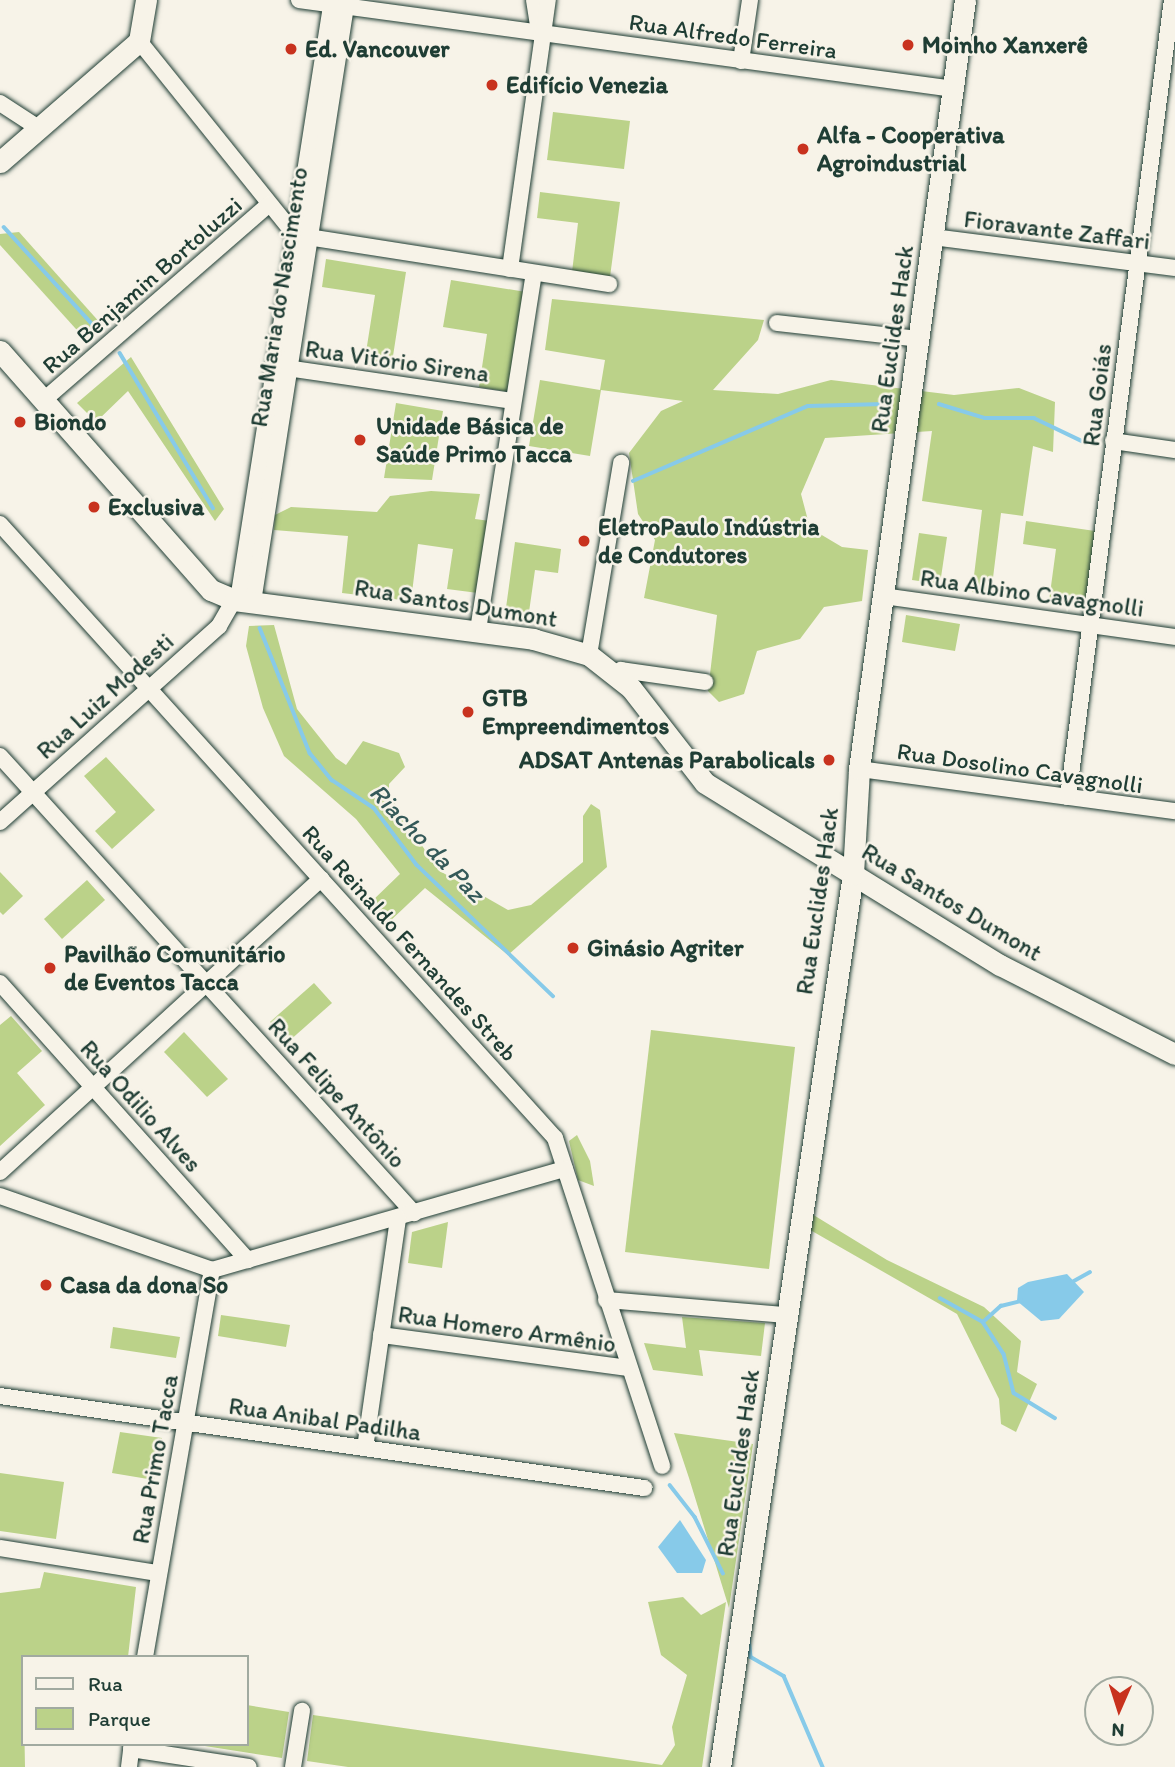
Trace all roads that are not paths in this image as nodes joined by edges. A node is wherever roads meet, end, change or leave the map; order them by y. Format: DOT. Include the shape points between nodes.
graph roads {
  1 [pos="146,0"];
  2 [pos="299,0"];
  3 [pos="534,0"];
  4 [pos="548,0"];
  5 [pos="750,0"];
  6 [pos="965,0"];
  7 [pos="1172,0"];
  8 [pos="339,3"];
  9 [pos="539,32"];
  10 [pos="139,41"];
  11 [pos="741,61"];
  12 [pos="954,89"];
  13 [pos="0,103"];
  14 [pos="37,127"];
  15 [pos="0,162"];
  16 [pos="268,205"];
  17 [pos="295,235"];
  18 [pos="933,237"];
  19 [pos="311,239"];
  20 [pos="1137,263"];
  21 [pos="1175,268"];
  22 [pos="510,269"];
  23 [pos="534,273"];
  24 [pos="609,284"];
  25 [pos="777,323"];
  26 [pos="919,339"];
  27 [pos="0,351"];
  28 [pos="283,367"];
  29 [pos="45,399"];
  30 [pos="513,401"];
  31 [pos="1113,441"];
  32 [pos="1175,450"];
  33 [pos="621,463"];
  34 [pos="0,524"];
  35 [pos="883,596"];
  36 [pos="242,601"];
  37 [pos="1092,624"];
  38 [pos="478,630"];
  39 [pos="1175,636"];
  40 [pos="589,655"];
  41 [pos="615,675"];
  42 [pos="705,682"];
  43 [pos="149,689"];
  44 [pos="0,756"];
  45 [pos="859,769"];
  46 [pos="33,792"];
  47 [pos="1068,797"];
  48 [pos="1175,811"];
  49 [pos="0,822"];
  50 [pos="853,874"];
  51 [pos="321,879"];
  52 [pos="0,983"];
  53 [pos="208,984"];
  54 [pos="1175,1055"];
  55 [pos="95,1089"];
  56 [pos="565,1169"];
  57 [pos="0,1172"];
  58 [pos="0,1196"];
  59 [pos="406,1215"];
  60 [pos="248,1260"];
  61 [pos="212,1270"];
  62 [pos="606,1300"];
  63 [pos="784,1315"];
  64 [pos="381,1335"];
  65 [pos="628,1368"];
  66 [pos="0,1396"];
  67 [pos="186,1423"];
  68 [pos="365,1448"];
  69 [pos="662,1466"];
  70 [pos="644,1488"];
  71 [pos="0,1548"];
  72 [pos="158,1573"];
  73 [pos="145,1655"];
  74 [pos="302,1711"];
  75 [pos="131,1746"];
  76 [pos="129,1767"];
  77 [pos="249,1767"];
  78 [pos="293,1767"];
  79 [pos="720,1767"];
  1 -- 10 [label="main road"];
  2 -- 8 [label="street, Rua Alfredo Ferreira"];
  3 -- 9 [label="street"];
  4 -- 9 [label="street"];
  5 -- 11 [label="street"];
  6 -- 12 [label="main road, Rua Euclides Hack"];
  7 -- 20 [label="street, Rua Goiás"];
  8 -- 9 [label="street, Rua Alfredo Ferreira"];
  8 -- 17 [label="street, Rua Maria do Nascimento"];
  8 -- 19 [label="street, Rua Maria do Nascimento"];
  9 -- 11 [label="street, Rua Alfredo Ferreira"];
  9 -- 22 [label="street"];
  10 -- 14 [label="main road"];
  10 -- 16 [label="street"];
  11 -- 12 [label="street, Rua Alfredo Ferreira"];
  12 -- 18 [label="main road, Rua Euclides Hack"];
  13 -- 14 [label="street"];
  14 -- 15 [label="main road"];
  16 -- 17 [label="street"];
  16 -- 29 [label="street, Rua Benjamin Bortoluzzi"];
  17 -- 19 [label="street"];
  17 -- 28 [label="street, Rua Maria do Nascimento"];
  18 -- 20 [label="street, Fioravante Zaffari"];
  18 -- 26 [label="main road, Rua Euclides Hack"];
  19 -- 22 [label="street"];
  19 -- 28 [label="street, Rua Maria do Nascimento"];
  20 -- 21 [label="street, Fioravante Zaffari"];
  20 -- 31 [label="street, Rua Goiás"];
  22 -- 23 [label="street"];
  23 -- 24 [label="street"];
  23 -- 30 [label="street"];
  25 -- 26 [label="street"];
  26 -- 35 [label="main road, Rua Euclides Hack"];
  27 -- 29 [label="main road, Rua Santos Dumont"];
  28 -- 30 [label="street, Rua Vitório Sirena"];
  28 -- 36 [label="street, Rua Maria do Nascimento"];
  29 -- 36 [label="main road, Rua Santos Dumont" via="211,590"];
  30 -- 38 [label="street"];
  31 -- 32 [label="street"];
  31 -- 37 [label="street, Rua Goiás"];
  33 -- 40 [label="street"];
  34 -- 43 [label="street, Rua Reinaldo Fernandes Streb"];
  35 -- 37 [label="street, Rua Albino Cavagnolli"];
  35 -- 45 [label="main road, Rua Euclides Hack"];
  36 -- 38 [label="main road, Rua Santos Dumont"];
  36 -- 43 [label="street, Rua Luiz Modesti"];
  37 -- 39 [label="street, Rua Albino Cavagnolli"];
  37 -- 47 [label="street, Rua Goiás"];
  38 -- 40 [label="main road, Rua Santos Dumont"];
  40 -- 41 [label="main road, Rua Santos Dumont"];
  41 -- 42 [label="street" via="621,670"];
  41 -- 50 [label="main road, Rua Santos Dumont" via="705,783"];
  43 -- 46 [label="street, Rua Luiz Modesti"];
  43 -- 51 [label="street, Rua Reinaldo Fernandes Streb"];
  44 -- 46 [label="street, Rua Felipe Antônio"];
  45 -- 47 [label="street, Rua Dosolino Cavagnolli"];
  45 -- 50 [label="main road, Rua Euclides Hack"];
  46 -- 49 [label="street, Rua Luiz Modesti"];
  46 -- 53 [label="street, Rua Felipe Antônio"];
  47 -- 48 [label="street, Rua Dosolino Cavagnolli"];
  50 -- 54 [label="main road, Rua Santos Dumont" via="1000,965"];
  50 -- 63 [label="main road, Rua Euclides Hack"];
  51 -- 53 [label="street"];
  51 -- 56 [label="street, Rua Reinaldo Fernandes Streb" via="555,1138"];
  52 -- 55 [label="street, Rua Odilio Alves"];
  53 -- 55 [label="street"];
  53 -- 59 [label="street, Rua Felipe Antônio"];
  55 -- 57 [label="street"];
  55 -- 60 [label="street, Rua Odilio Alves"];
  56 -- 59 [label="street"];
  56 -- 62 [label="street, Rua Reinaldo Fernandes Streb"];
  58 -- 61 [label="street"];
  59 -- 60 [label="street"];
  59 -- 64 [label="street"];
  60 -- 61 [label="street"];
  61 -- 67 [label="street, Rua Primo Tacca"];
  62 -- 63 [label="street"];
  62 -- 65 [label="street, Rua Reinaldo Fernandes Streb"];
  63 -- 79 [label="main road, Rua Euclides Hack"];
  64 -- 65 [label="street, Rua Homero Armênio"];
  64 -- 68 [label="street"];
  65 -- 69 [label="street, Rua Reinaldo Fernandes Streb"];
  66 -- 67 [label="street, Rua Anibal Padilha"];
  67 -- 68 [label="street, Rua Anibal Padilha"];
  67 -- 72 [label="street, Rua Primo Tacca"];
  68 -- 70 [label="street, Rua Anibal Padilha"];
  71 -- 72 [label="street"];
  72 -- 73 [label="street, Rua Primo Tacca"];
  74 -- 78 [label="street"];
  75 -- 76 [label="street"];
  75 -- 77 [label="street"];
}
